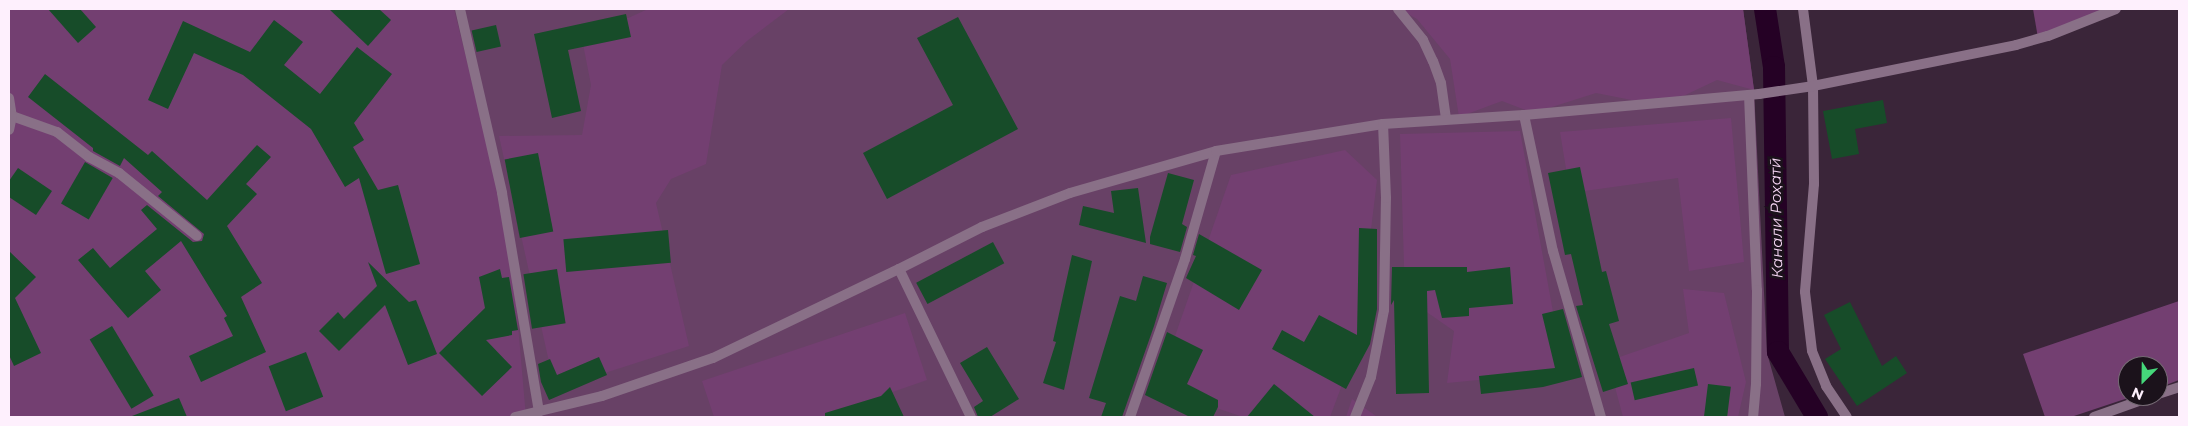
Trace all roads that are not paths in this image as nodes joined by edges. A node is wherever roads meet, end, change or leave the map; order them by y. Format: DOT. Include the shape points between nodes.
graph roads {
  1 [pos="460,9"];
  2 [pos="1803,9"];
  3 [pos="2116,9"];
  4 [pos="1403,11"];
  5 [pos="1813,86"];
  6 [pos="1754,95"];
  7 [pos="9,98"];
  8 [pos="1524,115"];
  9 [pos="12,116"];
  10 [pos="1446,118"];
  11 [pos="1383,124"];
  12 [pos="9,130"];
  13 [pos="1216,152"];
  14 [pos="197,236"];
  15 [pos="900,269"];
  16 [pos="2125,406"];
  17 [pos="539,412"];
  18 [pos="515,417"];
  19 [pos="971,417"];
  20 [pos="1130,417"];
  21 [pos="1355,417"];
  22 [pos="1601,417"];
  23 [pos="1753,417"];
  24 [pos="1847,417"];
  25 [pos="2094,417"];
  1 -- 17 [label="street" via="502,193"];
  2 -- 5 [label="street"];
  3 -- 5 [label="street" via="2016,45"];
  4 -- 10 [label="street" via="1433,61 1441,83"];
  5 -- 6 [label="street"];
  5 -- 24 [label="street" via="1814,184 1805,292 1812,351 1826,386"];
  6 -- 8 [label="street"];
  6 -- 23 [label="street" via="1757,290"];
  7 -- 9 [label="street"];
  8 -- 10 [label="street"];
  8 -- 22 [label="street" via="1553,251"];
  9 -- 12 [label="street"];
  9 -- 14 [label="street" via="57,132 88,157 119,172"];
  10 -- 11 [label="street"];
  11 -- 13 [label="street"];
  11 -- 21 [label="street" via="1386,198 1384,310 1371,377"];
  13 -- 15 [label="street" via="1070,193 982,227"];
  13 -- 20 [label="street" via="1185,259"];
  15 -- 17 [label="street" via="713,358 602,396"];
  15 -- 19 [label="street"];
  16 -- 25 [label="street"];
  17 -- 18 [label="street"];
}
